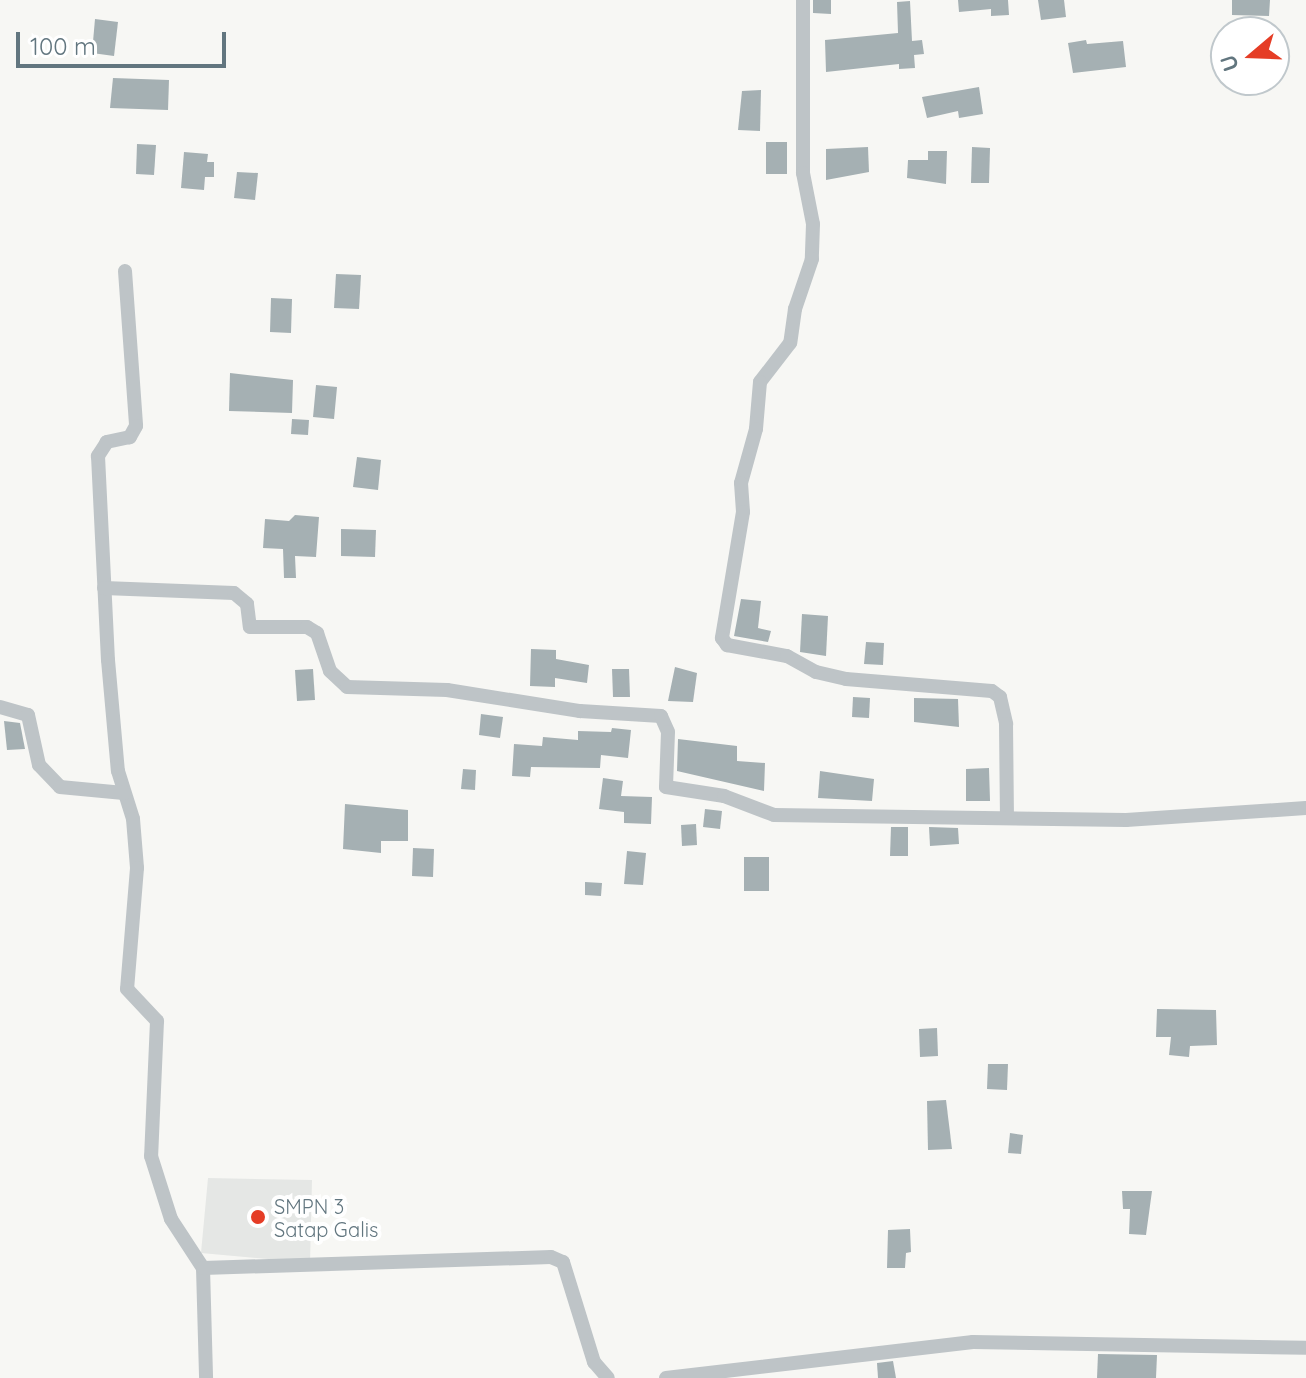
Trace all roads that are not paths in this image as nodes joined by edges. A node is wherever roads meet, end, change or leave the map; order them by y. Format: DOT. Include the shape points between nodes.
graph roads {
  1 [pos="803,0"];
  2 [pos="125,271"];
  3 [pos="104,588"];
  4 [pos="0,707"];
  5 [pos="124,793"];
  6 [pos="1306,808"];
  7 [pos="1007,816"];
  8 [pos="203,1268"];
  9 [pos="1306,1348"];
  10 [pos="206,1378"];
  11 [pos="608,1378"];
  12 [pos="666,1378"];
  1 -- 7 [label="street" via="803,173 813,224 812,259 790,343 760,382 722,638 727,645 787,656 816,672 846,679 992,691 1000,697 1006,724"];
  2 -- 3 [label="street" via="136,426 130,437 107,442 98,456"];
  3 -- 5 [label="street"];
  3 -- 7 [label="street" via="234,593 247,604 250,627 307,627 317,633 330,671 347,687 447,690 580,711 661,716 668,732 665,781 671,790 724,796 790,817"];
  4 -- 5 [label="street" via="28,715 46,778 83,793"];
  5 -- 8 [label="street" via="133,819 137,868 127,989 153,1015 157,1028 151,1156 171,1219"];
  6 -- 7 [label="street" via="1126,820"];
  8 -- 10 [label="street"];
  8 -- 11 [label="street" via="551,1257 563,1262 594,1362"];
  9 -- 12 [label="street" via="973,1342"];
}
